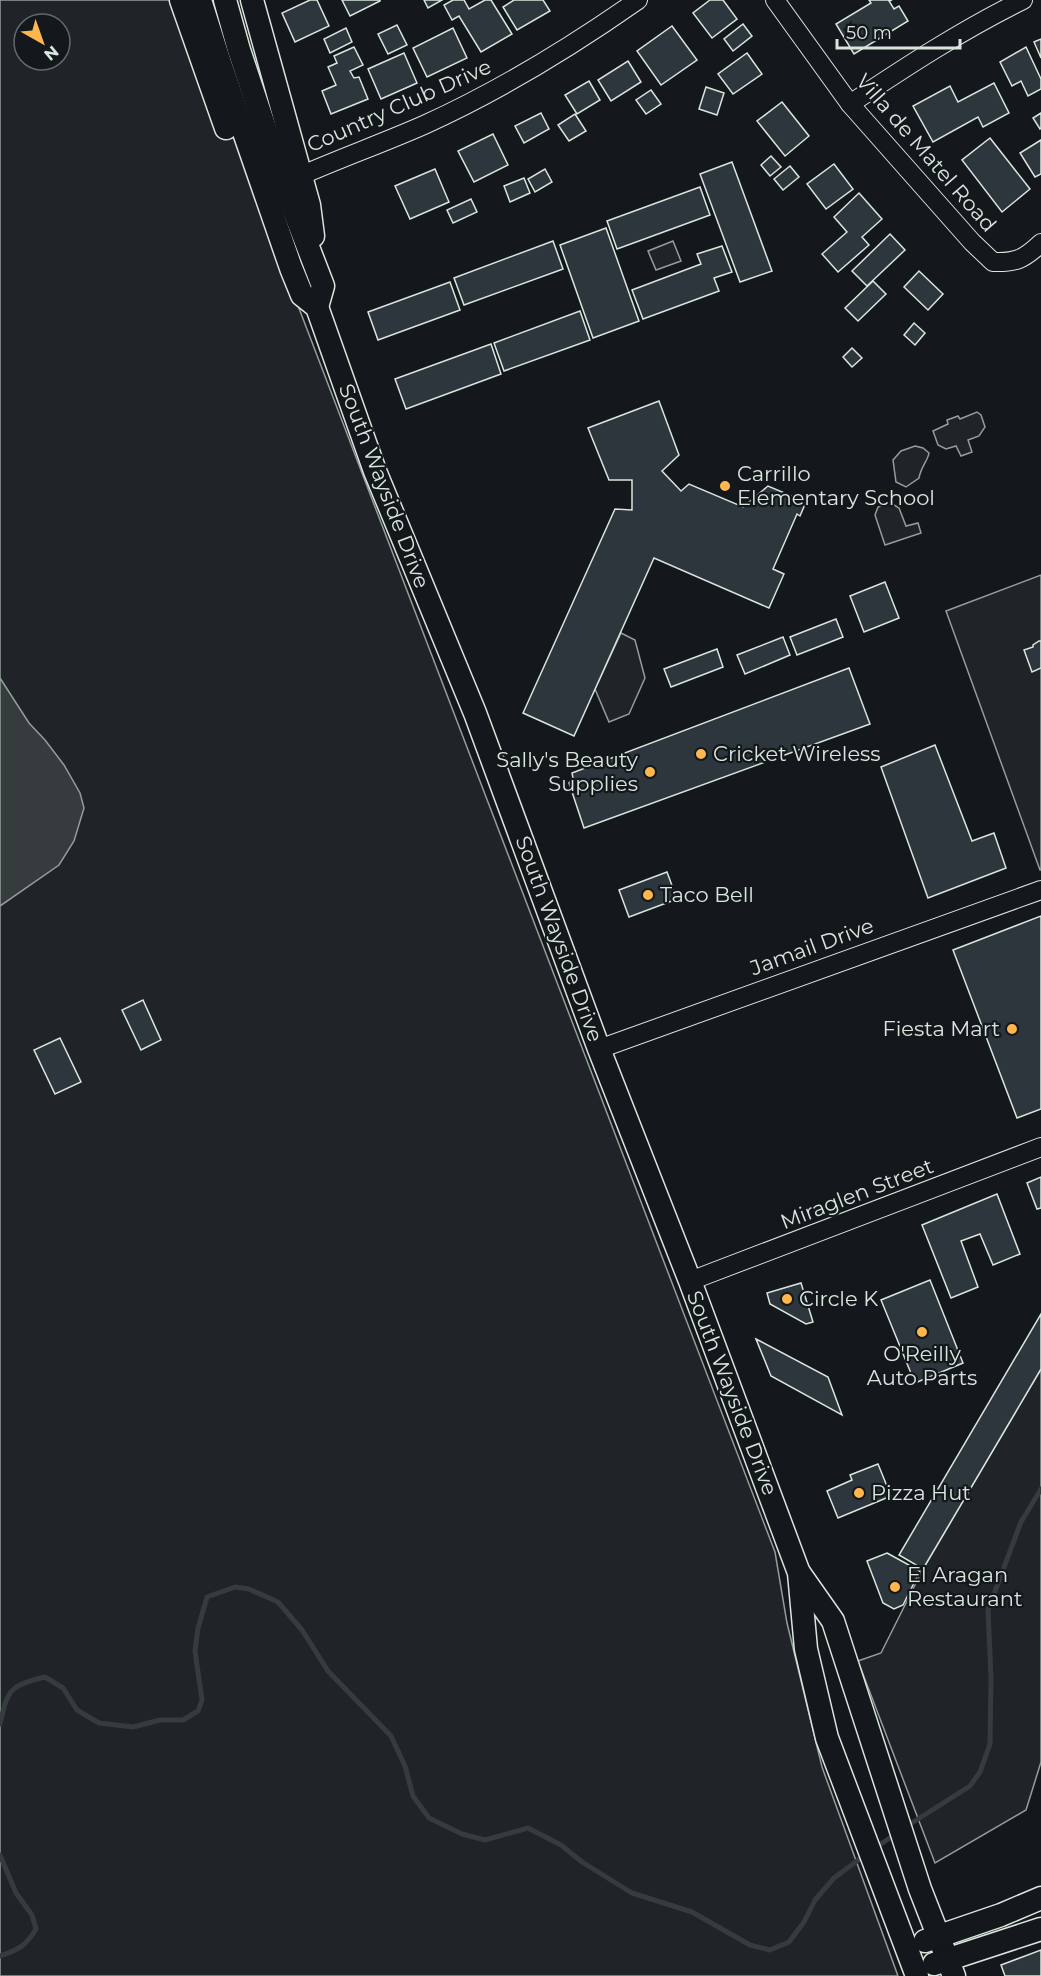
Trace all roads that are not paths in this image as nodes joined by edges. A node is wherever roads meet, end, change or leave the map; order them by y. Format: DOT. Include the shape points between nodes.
graph roads {
  1 [pos="181,0"];
  2 [pos="200,0"];
  3 [pos="225,0"];
  4 [pos="252,0"];
  5 [pos="638,0"];
  6 [pos="775,0"];
  7 [pos="1023,0"];
  8 [pos="850,105"];
  9 [pos="300,176"];
  10 [pos="1041,243"];
  11 [pos="291,268"];
  12 [pos="317,270"];
  13 [pos="317,307"];
  14 [pos="1041,890"];
  15 [pos="599,1049"];
  16 [pos="1041,1147"];
  17 [pos="690,1281"];
  18 [pos="799,1572"];
  19 [pos="1041,1898"];
  20 [pos="1041,1929"];
  21 [pos="937,1936"];
  22 [pos="907,1948"];
  23 [pos="951,1968"];
  24 [pos="916,1973"];
  1 -- 11 [label="main road" via="236,158"];
  2 -- 11 [label="main road, South Wayside Drive"];
  3 -- 12 [label="main road, South Wayside Drive" via="283,183"];
  4 -- 9 [label="main road"];
  5 -- 9 [label="street, Country Club Drive" via="502,86"];
  6 -- 8 [label="street, Villa de Matel Road"];
  7 -- 8 [label="street" via="927,52"];
  8 -- 10 [label="street, Villa de Matel Road" via="993,262 1020,259"];
  9 -- 12 [label="main road" via="309,205"];
  11 -- 13 [label="main road, South Wayside Drive" via="302,295"];
  12 -- 13 [label="main road, South Wayside Drive" via="323,286"];
  13 -- 15 [label="main road, South Wayside Drive" via="375,471 475,713"];
  14 -- 15 [label="street, Jamail Drive"];
  15 -- 17 [label="main road, South Wayside Drive"];
  16 -- 17 [label="street, Miraglen Street"];
  17 -- 18 [label="main road, South Wayside Drive"];
  18 -- 21 [label="main road, South Wayside Drive" via="832,1621"];
  18 -- 22 [label="main road, South Wayside Drive" via="806,1649 827,1738"];
  19 -- 21 [label="main road"];
  20 -- 23 [label="main road"];
  21 -- 22 [label="main road"];
  21 -- 23 [label="main road, South Wayside Drive"];
  22 -- 24 [label="main road, South Wayside Drive"];
  23 -- 24 [label="main road"];
}
